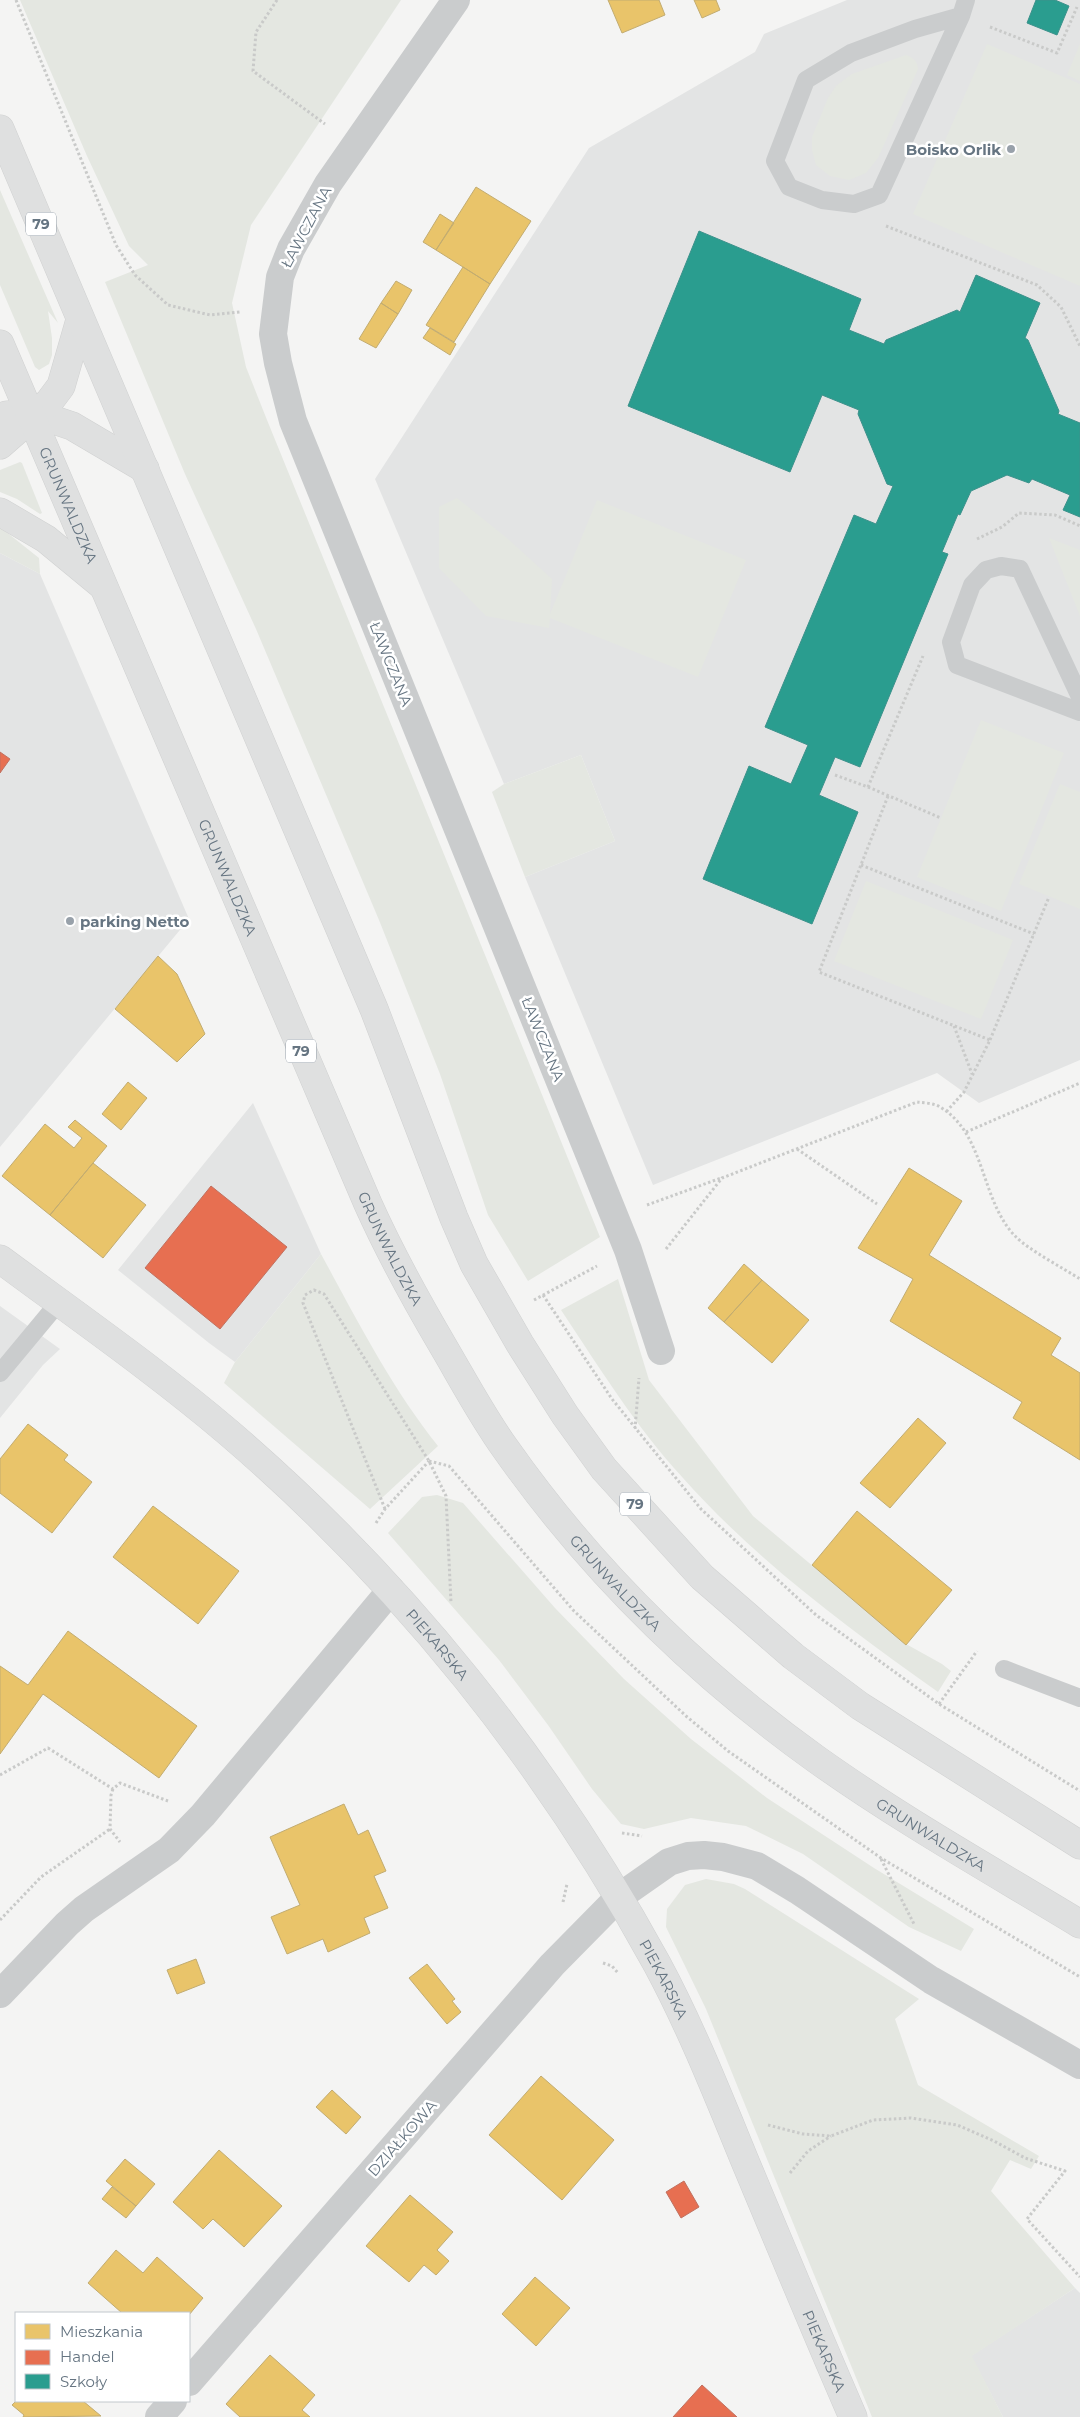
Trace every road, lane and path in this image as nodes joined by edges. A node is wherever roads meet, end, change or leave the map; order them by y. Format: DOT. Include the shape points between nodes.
graph roads {
  1 [pos="16,0"];
  2 [pos="277,0"];
  3 [pos="456,0"];
  4 [pos="1077,7"];
  5 [pos="963,8"];
  6 [pos="987,25"];
  7 [pos="0,129"];
  8 [pos="355,144"];
  9 [pos="889,218"];
  10 [pos="275,308"];
  11 [pos="80,320"];
  12 [pos="0,344"];
  13 [pos="1080,346"];
  14 [pos="0,417"];
  15 [pos="32,418"];
  16 [pos="0,445"];
  17 [pos="145,469"];
  18 [pos="0,512"];
  19 [pos="1080,526"];
  20 [pos="971,541"];
  21 [pos="103,586"];
  22 [pos="924,652"];
  23 [pos="1080,696"];
  24 [pos="1080,712"];
  25 [pos="835,775"];
  26 [pos="868,787"];
  27 [pos="888,796"];
  28 [pos="941,818"];
  29 [pos="861,865"];
  30 [pos="1049,896"];
  31 [pos="1034,934"];
  32 [pos="953,1026"];
  33 [pos="990,1040"];
  34 [pos="972,1074"];
  35 [pos="1080,1083"];
  36 [pos="946,1112"];
  37 [pos="966,1132"];
  38 [pos="796,1149"];
  39 [pos="722,1178"];
  40 [pos="877,1204"];
  41 [pos="643,1207"];
  42 [pos="628,1250"];
  43 [pos="661,1256"];
  44 [pos="0,1259"];
  45 [pos="1080,1279"];
  46 [pos="59,1302"];
  47 [pos="660,1351"];
  48 [pos="0,1373"];
  49 [pos="635,1430"];
  50 [pos="429,1461"];
  51 [pos="385,1509"];
  52 [pos="372,1529"];
  53 [pos="391,1590"];
  54 [pos="452,1605"];
  55 [pos="1004,1670"];
  56 [pos="1080,1698"];
  57 [pos="940,1704"];
  58 [pos="0,1776"];
  59 [pos="1080,1791"];
  60 [pos="172,1802"];
  61 [pos="110,1829"];
  62 [pos="618,1829"];
  63 [pos="649,1836"];
  64 [pos="1080,1845"];
  65 [pos="881,1858"];
  66 [pos="565,1878"];
  67 [pos="619,1897"];
  68 [pos="562,1909"];
  69 [pos="0,1913"];
  70 [pos="4,1916"];
  71 [pos="0,1920"];
  72 [pos="1080,1924"];
  73 [pos="914,1926"];
  74 [pos="0,1994"];
  75 [pos="1080,2065"];
  76 [pos="729,2121"];
  77 [pos="831,2136"];
  78 [pos="767,2213"];
  79 [pos="1080,2277"];
  80 [pos="190,2381"];
  81 [pos="172,2402"];
  82 [pos="159,2417"];
  83 [pos="854,2417"];
  1 -- 10 [label="path" via="116,245 135,275 168,305 210,315"];
  2 -- 8 [label="path" via="256,32 253,71"];
  3 -- 8 [label="street, ŁAWCZANA"];
  4 -- 6 [label="path" via="1057,53"];
  5 -- 5 [label="lane" via="879,195 854,204 822,200 789,187 775,160 806,80 851,53"];
  7 -- 11 [label="main road, 79"];
  8 -- 10 [label="street, ŁAWCZANA" via="291,249 280,277"];
  9 -- 13 [label="path" via="885,227 1037,285 1061,308"];
  10 -- 42 [label="street, ŁAWCZANA" via="273,334 293,421"];
  11 -- 15 [label="main road" via="61,386 50,402"];
  11 -- 17 [label="main road, 79"];
  12 -- 15 [label="main road, GRUNWALDZKA / 79"];
  14 -- 15 [label="main road"];
  15 -- 16 [label="main road"];
  15 -- 17 [label="main road" via="72,426"];
  15 -- 21 [label="main road, GRUNWALDZKA / 79"];
  17 -- 64 [label="main road, 79" via="374,1009 458,1228 501,1312 565,1415 604,1469 696,1571 793,1656 902,1734"];
  18 -- 21 [label="main road" via="46,539"];
  19 -- 20 [label="path" via="1056,515 1019,513 1002,527"];
  21 -- 72 [label="main road, GRUNWALDZKA / 79" via="388,1249 504,1447 566,1529 609,1578 717,1681 816,1759 907,1819"];
  22 -- 26 [label="path"];
  23 -- 24 [label="lane" via="1020,569 1001,566 986,570 972,585 951,642 957,665"];
  25 -- 26 [label="path"];
  26 -- 27 [label="path"];
  27 -- 28 [label="path"];
  27 -- 29 [label="path"];
  29 -- 31 [label="path"];
  29 -- 32 [label="path" via="820,972"];
  30 -- 31 [label="path"];
  31 -- 33 [label="path"];
  32 -- 33 [label="path"];
  32 -- 34 [label="path"];
  33 -- 34 [label="path"];
  34 -- 36 [label="path" via="964,1092"];
  35 -- 37 [label="path"];
  36 -- 37 [label="path"];
  36 -- 38 [label="path" via="939,1106 917,1102"];
  37 -- 45 [label="path" via="1001,1217 1016,1238"];
  38 -- 39 [label="path"];
  38 -- 40 [label="path"];
  39 -- 41 [label="path"];
  39 -- 43 [label="path"];
  42 -- 47 [label="street, ŁAWCZANA"];
  42 -- 49 [label="path" via="543,1295"];
  44 -- 46 [label="main road"];
  46 -- 48 [label="lane"];
  46 -- 53 [label="main road" via="162,1378 230,1434 296,1493"];
  47 -- 49 [label="path" via="639,1368"];
  49 -- 57 [label="path" via="701,1509 816,1615"];
  50 -- 51 [label="path"];
  50 -- 51 [label="path" via="324,1294 314,1290 305,1295 303,1303"];
  50 -- 54 [label="path" via="446,1496"];
  51 -- 52 [label="path"];
  53 -- 67 [label="main road, PIEKARSKA" via="491,1709"];
  53 -- 74 [label="street" via="169,1850 72,1919"];
  55 -- 56 [label="lane"];
  55 -- 57 [label="path" via="977,1651"];
  57 -- 59 [label="path"];
  58 -- 60 [label="path" via="48,1748 114,1789 120,1783"];
  61 -- 70 [label="path" via="41,1877"];
  62 -- 63 [label="path" via="623,1834"];
  65 -- 73 [label="path"];
  66 -- 68 [label="path" via="567,1885"];
  67 -- 75 [label="street, DZIAŁKOWA" via="669,1862 688,1856 723,1857 757,1866 932,1980"];
  67 -- 76 [label="main road, PIEKARSKA" via="680,2009"];
  67 -- 80 [label="street, DZIAŁKOWA" via="552,1965"];
  69 -- 70 [label="path"];
  70 -- 71 [label="path"];
  76 -- 77 [label="path" via="768,2124 803,2134"];
  76 -- 78 [label="main road, PIEKARSKA"];
  77 -- 78 [label="path" via="808,2151 789,2174"];
  77 -- 79 [label="path" via="873,2120 911,2118 958,2126 1025,2158 1065,2171 1027,2219"];
  78 -- 83 [label="main road, PIEKARSKA"];
  81 -- 82 [label="street"];
}
